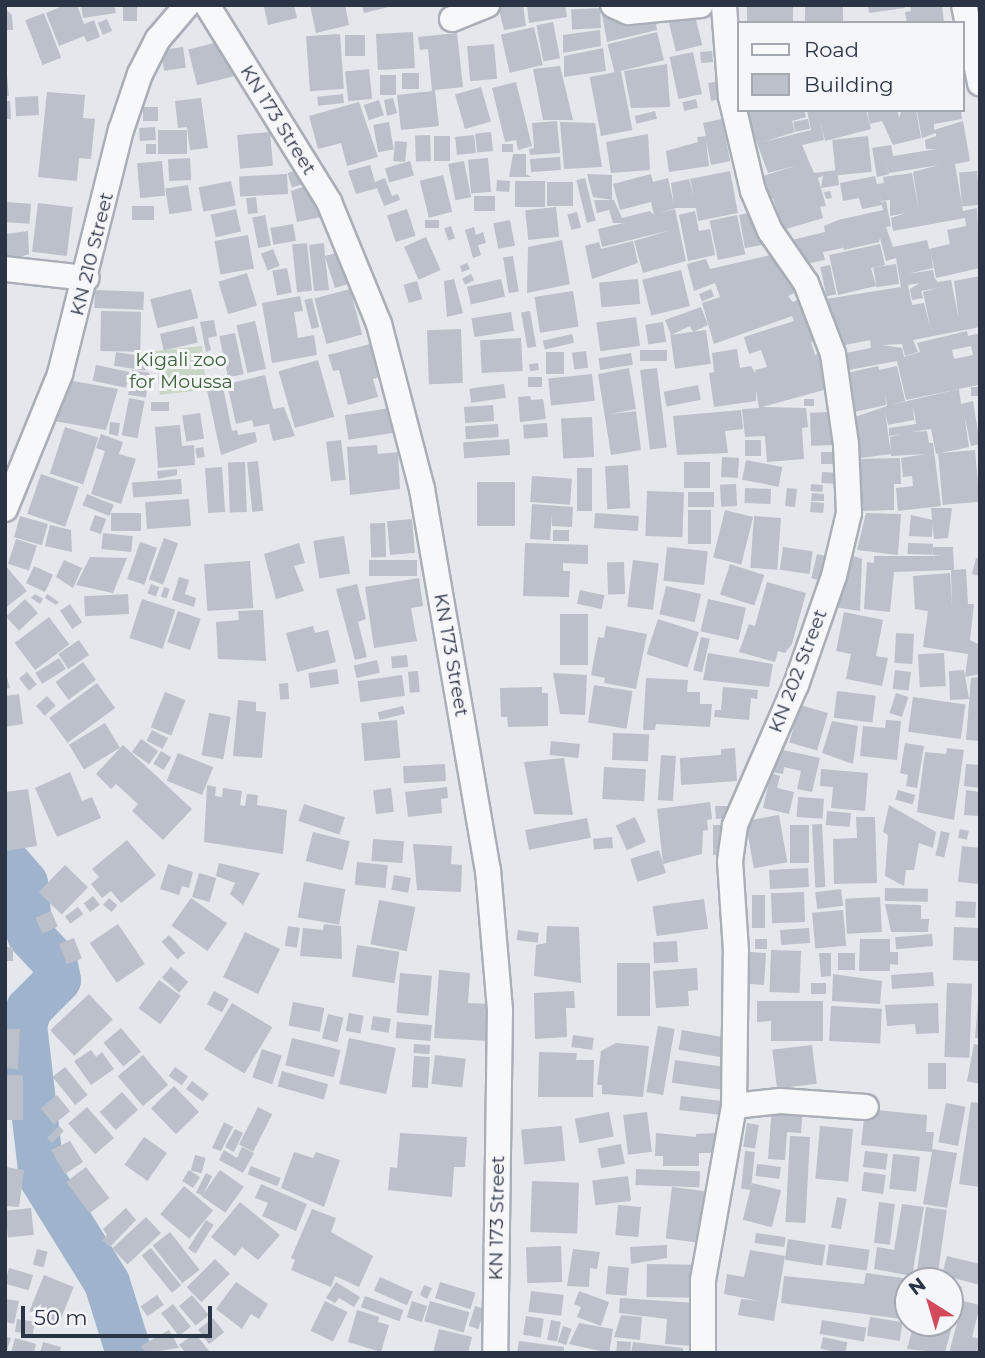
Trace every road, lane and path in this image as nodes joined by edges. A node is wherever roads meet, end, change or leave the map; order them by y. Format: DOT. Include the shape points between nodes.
graph roads {
  1 [pos="187,5"];
  2 [pos="207,5"];
  3 [pos="487,5"];
  4 [pos="613,5"];
  5 [pos="701,5"];
  6 [pos="723,5"];
  7 [pos="964,5"];
  8 [pos="452,19"];
  9 [pos="980,83"];
  10 [pos="5,269"];
  11 [pos="87,278"];
  12 [pos="5,509"];
  13 [pos="734,1107"];
  14 [pos="866,1107"];
  15 [pos="495,1353"];
  16 [pos="703,1353"];
  1 -- 11 [label="street, KN 210 Street" via="158,39 140,74 121,130"];
  2 -- 15 [label="street, KN 173 Street" via="329,202 379,324 422,489 488,870 500,1010"];
  3 -- 8 [label="street"];
  4 -- 5 [label="street" via="628,12"];
  6 -- 13 [label="street, KN 202 Street" via="731,97 752,191 770,231 806,283 833,354 846,444 849,513 834,576 796,684 735,825 730,860 736,951"];
  7 -- 9 [label="street"];
  10 -- 11 [label="street"];
  11 -- 12 [label="street, KN 210 Street" via="60,374"];
  13 -- 14 [label="street" via="780,1101"];
  13 -- 16 [label="street, KN 202 Street" via="703,1280"];
}
